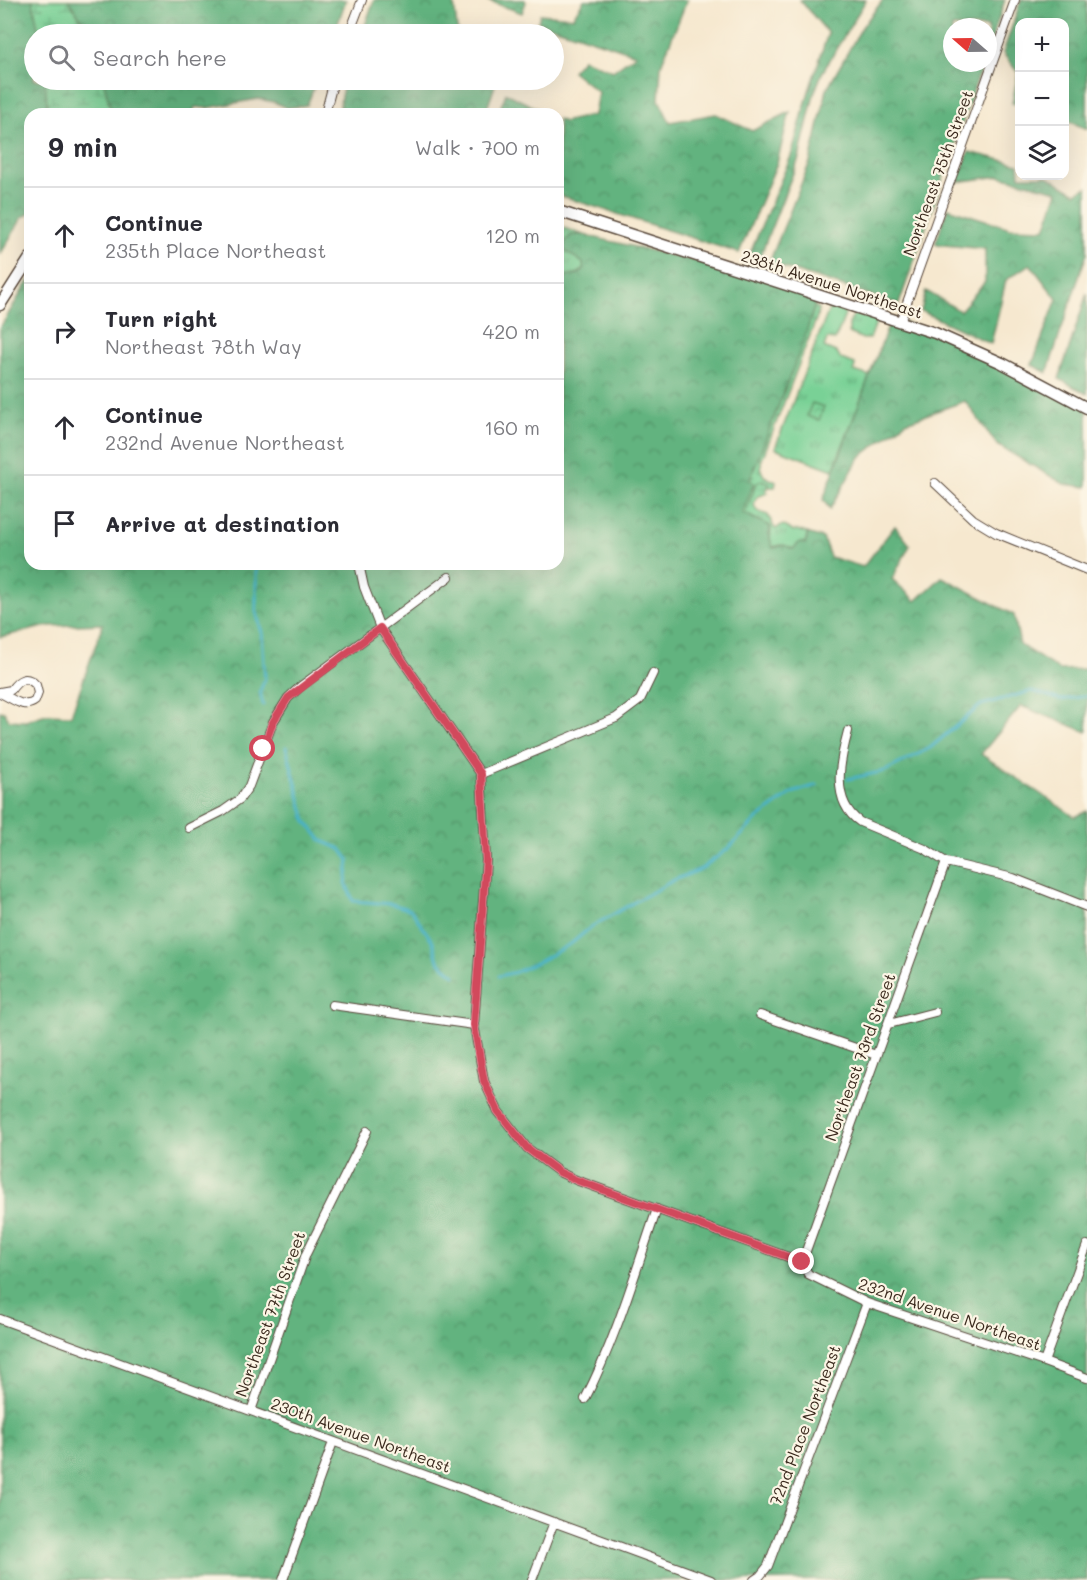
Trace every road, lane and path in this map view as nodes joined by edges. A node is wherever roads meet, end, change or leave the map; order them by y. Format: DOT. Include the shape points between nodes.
graph roads {
  1 [pos="362,0"];
  2 [pos="1015,0"];
  3 [pos="354,24"];
  4 [pos="331,90"];
  5 [pos="327,108"];
  6 [pos="564,214"];
  7 [pos="24,267"];
  8 [pos="0,305"];
  9 [pos="900,322"];
  10 [pos="1087,408"];
  11 [pos="935,483"];
  12 [pos="360,570"];
  13 [pos="1087,570"];
  14 [pos="448,577"];
  15 [pos="380,628"];
  16 [pos="653,673"];
  17 [pos="848,731"];
  18 [pos="481,774"];
  19 [pos="189,828"];
  20 [pos="946,862"];
  21 [pos="1087,907"];
  22 [pos="332,1005"];
  23 [pos="935,1012"];
  24 [pos="760,1015"];
  25 [pos="889,1024"];
  26 [pos="474,1025"];
  27 [pos="876,1055"];
  28 [pos="367,1131"];
  29 [pos="657,1209"];
  30 [pos="1087,1245"];
  31 [pos="802,1262"];
  32 [pos="867,1304"];
  33 [pos="0,1319"];
  34 [pos="1044,1362"];
  35 [pos="1087,1378"];
  36 [pos="585,1399"];
  37 [pos="250,1411"];
  38 [pos="333,1442"];
  39 [pos="554,1522"];
  40 [pos="283,1580"];
  41 [pos="532,1580"];
  42 [pos="711,1580"];
  43 [pos="754,1580"];
  1 -- 3 [label="street"];
  2 -- 9 [label="street, Northeast 75th Street"];
  4 -- 5 [label="street"];
  6 -- 9 [label="street, 238th Avenue Northeast"];
  7 -- 8 [label="street"];
  9 -- 10 [label="street, 238th Avenue Northeast" via="983,354"];
  11 -- 13 [label="street" via="973,519 996,533"];
  12 -- 15 [label="street"];
  14 -- 15 [label="street"];
  15 -- 18 [label="street"];
  15 -- 19 [label="street" via="288,698 273,722 249,786 240,799"];
  16 -- 18 [label="street" via="640,700 616,718"];
  17 -- 20 [label="street" via="839,767 841,792 848,810 860,822"];
  18 -- 26 [label="street, 232nd Avenue Northeast" via="486,860"];
  20 -- 21 [label="street" via="1013,878"];
  20 -- 25 [label="street, Northeast 73rd Street"];
  22 -- 26 [label="street"];
  23 -- 25 [label="street"];
  24 -- 27 [label="street"];
  25 -- 27 [label="street, Northeast 73rd Street"];
  26 -- 29 [label="street, 232nd Avenue Northeast" via="484,1081 498,1111 527,1148 576,1180"];
  27 -- 31 [label="street, Northeast 73rd Street"];
  28 -- 37 [label="street, Northeast 77th Street" via="306,1254"];
  29 -- 31 [label="street, 232nd Avenue Northeast"];
  29 -- 36 [label="street" via="596,1379"];
  30 -- 34 [label="street"];
  31 -- 32 [label="street, 232nd Avenue Northeast" via="808,1274"];
  32 -- 34 [label="street, 232nd Avenue Northeast"];
  32 -- 43 [label="street, 72nd Place Northeast" via="772,1557"];
  33 -- 37 [label="street, 230th Avenue Northeast"];
  34 -- 35 [label="street, 232nd Avenue Northeast"];
  37 -- 38 [label="street, 230th Avenue Northeast"];
  38 -- 39 [label="street, 230th Avenue Northeast"];
  38 -- 40 [label="street"];
  39 -- 41 [label="street"];
  39 -- 42 [label="street, 230th Avenue Northeast"];
}
